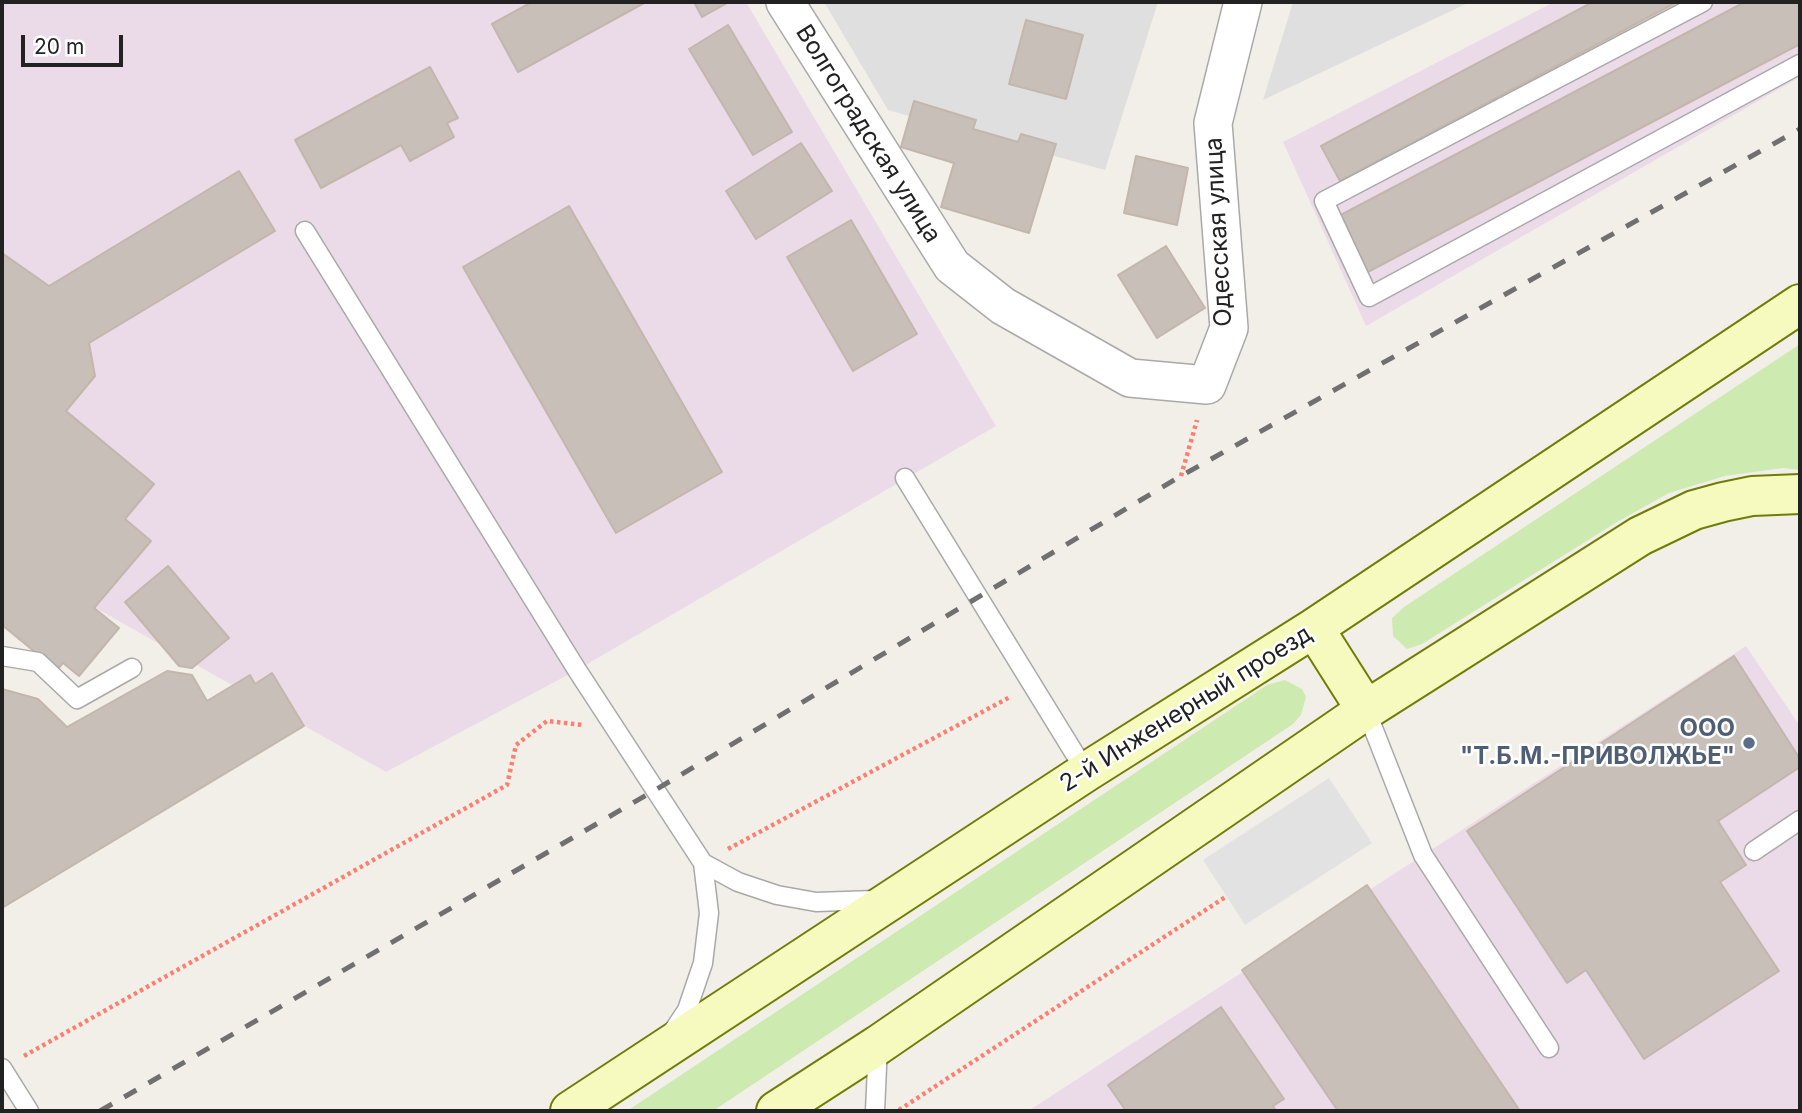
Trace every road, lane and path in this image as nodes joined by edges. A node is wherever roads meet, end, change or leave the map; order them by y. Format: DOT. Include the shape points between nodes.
graph roads {
  1 [pos="785,2"];
  2 [pos="1244,2"];
  3 [pos="1703,2"];
  4 [pos="1800,64"];
  5 [pos="305,231"];
  6 [pos="1800,304"];
  7 [pos="1207,385"];
  8 [pos="1181,476"];
  9 [pos="905,478"];
  10 [pos="1800,494"];
  11 [pos="1314,628"];
  12 [pos="2,656"];
  13 [pos="132,668"];
  14 [pos="1030,685"];
  15 [pos="1366,710"];
  16 [pos="615,728"];
  17 [pos="1086,772"];
  18 [pos="1800,820"];
  19 [pos="1754,851"];
  20 [pos="703,863"];
  21 [pos="1227,896"];
  22 [pos="896,897"];
  23 [pos="878,1045"];
  24 [pos="1549,1048"];
  25 [pos="660,1052"];
  26 [pos="2,1069"];
  27 [pos="29,1111"];
  28 [pos="570,1111"];
  29 [pos="776,1111"];
  30 [pos="875,1111"];
  31 [pos="897,1111"];
  1 -- 7 [label="street, Волгоградская улица" via="951,266 1003,306 1130,378"];
  2 -- 7 [label="street, Одесская улица" via="1213,123 1229,328"];
  3 -- 4 [label="lane" via="1324,201 1369,297"];
  5 -- 16 [label="lane"];
  6 -- 11 [label="main road, 2-й Инженерный проезд"];
  7 -- 8 [label="path"];
  9 -- 14 [label="lane"];
  10 -- 15 [label="main road" via="1723,502 1640,536"];
  11 -- 15 [label="main road"];
  11 -- 17 [label="main road, 2-й Инженерный проезд"];
  12 -- 13 [label="lane" via="38,662 77,699"];
  14 -- 17 [label="lane"];
  14 -- 20 [label="path"];
  15 -- 23 [label="main road"];
  15 -- 24 [label="lane" via="1423,855"];
  16 -- 20 [label="lane"];
  16 -- 26 [label="path" via="547,721 516,745 507,785"];
  17 -- 22 [label="main road, 2-й Инженерный проезд"];
  18 -- 19 [label="lane"];
  20 -- 22 [label="lane" via="738,882 790,897 856,902"];
  20 -- 25 [label="lane" via="709,913 703,962 687,1010"];
  21 -- 31 [label="path"];
  22 -- 25 [label="main road, 2-й Инженерный проезд"];
  23 -- 29 [label="main road"];
  23 -- 30 [label="lane"];
  25 -- 28 [label="main road, 2-й Инженерный проезд"];
  26 -- 27 [label="lane"];
}
